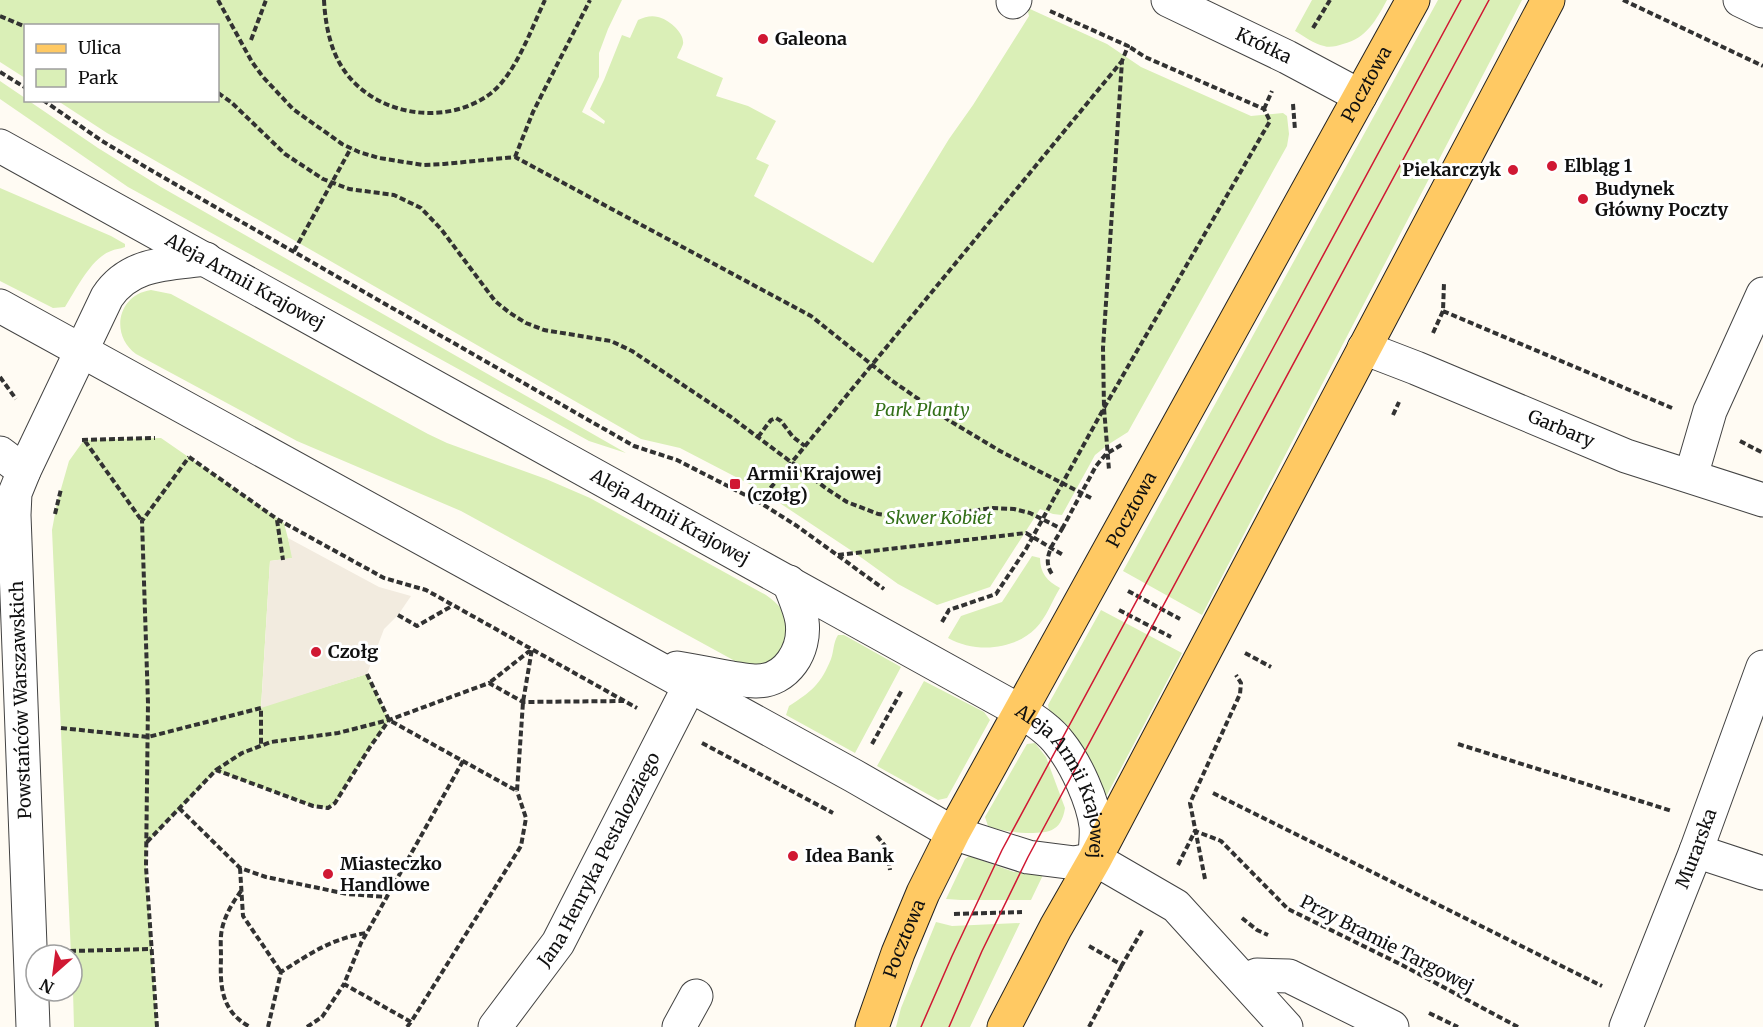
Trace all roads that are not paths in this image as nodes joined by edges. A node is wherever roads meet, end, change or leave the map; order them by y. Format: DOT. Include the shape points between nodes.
graph roads {
  1 [pos="1168,0"];
  2 [pos="1413,0"];
  3 [pos="1548,0"];
  4 [pos="1740,0"];
  5 [pos="1763,10"];
  6 [pos="1360,96"];
  7 [pos="0,146"];
  8 [pos="206,259"];
  9 [pos="1763,294"];
  10 [pos="0,306"];
  11 [pos="1364,348"];
  12 [pos="82,352"];
  13 [pos="12,462"];
  14 [pos="1691,476"];
  15 [pos="1763,500"];
  16 [pos="789,582"];
  17 [pos="652,664"];
  18 [pos="690,685"];
  19 [pos="1760,686"];
  20 [pos="1020,711"];
  21 [pos="953,833"];
  22 [pos="1701,836"];
  23 [pos="1095,859"];
  24 [pos="1763,873"];
  25 [pos="1245,980"];
  26 [pos="696,996"];
  27 [pos="1631,1015"];
  28 [pos="33,1027"];
  29 [pos="495,1027"];
  30 [pos="679,1027"];
  31 [pos="872,1027"];
  32 [pos="1004,1027"];
  33 [pos="1286,1027"];
  34 [pos="1392,1027"];
  1 -- 6 [label="street, Krótka"];
  2 -- 6 [label="main road, Pocztowa"];
  3 -- 11 [label="main road"];
  4 -- 5 [label="street"];
  6 -- 20 [label="main road, Pocztowa"];
  7 -- 8 [label="street, Aleja Armii Krajowej"];
  8 -- 12 [label="street, Powstańców Warszawskich" via="152,267 125,277 107,297"];
  8 -- 16 [label="street, Aleja Armii Krajowej"];
  9 -- 14 [label="street" via="1710,411"];
  10 -- 12 [label="street, Aleja Armii Krajowej"];
  11 -- 14 [label="street, Garbary" via="1626,456"];
  11 -- 23 [label="main road"];
  12 -- 13 [label="street, Powstańców Warszawskich" via="47,424"];
  12 -- 17 [label="street, Aleja Armii Krajowej"];
  13 -- 28 [label="street, Powstańców Warszawskich"];
  14 -- 15 [label="street, Garbary"];
  16 -- 17 [label="street" via="802,620 802,634 795,660 783,672 755,681"];
  16 -- 20 [label="street, Aleja Armii Krajowej"];
  17 -- 18 [label="street, Aleja Armii Krajowej"];
  18 -- 21 [label="street, Aleja Armii Krajowej"];
  18 -- 29 [label="street, Jana Henryka Pestalozziego" via="558,943"];
  19 -- 22 [label="street, Murarska"];
  20 -- 21 [label="main road, Pocztowa"];
  20 -- 23 [label="street, Aleja Armii Krajowej" via="1060,743 1075,768 1096,826"];
  21 -- 23 [label="street, Aleja Armii Krajowej" via="1028,857 1075,863"];
  21 -- 31 [label="main road, Pocztowa" via="923,893"];
  22 -- 24 [label="street"];
  22 -- 27 [label="street, Murarska"];
  23 -- 25 [label="street" via="1176,906"];
  23 -- 32 [label="main road"];
  25 -- 33 [label="street"];
  25 -- 34 [label="street" via="1257,975 1288,976"];
  26 -- 30 [label="street"];
}
